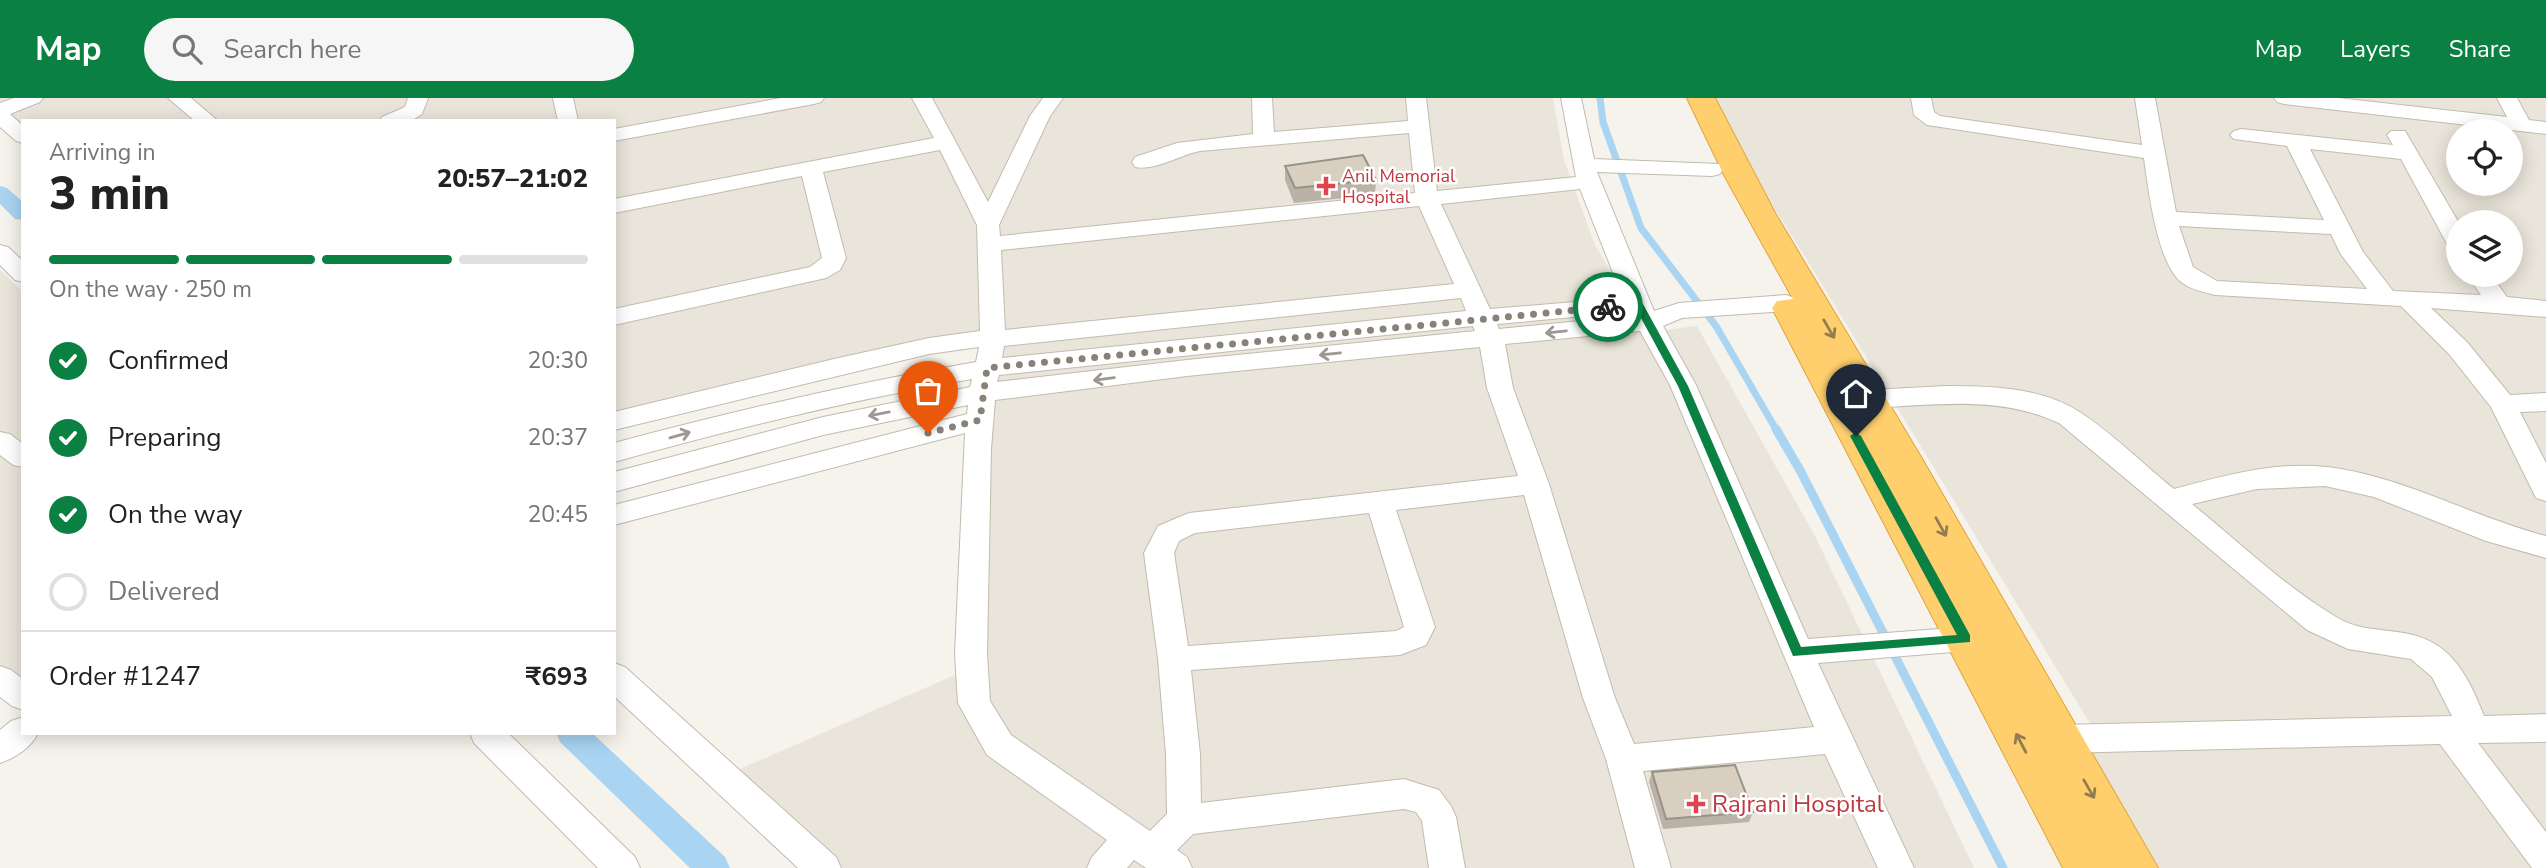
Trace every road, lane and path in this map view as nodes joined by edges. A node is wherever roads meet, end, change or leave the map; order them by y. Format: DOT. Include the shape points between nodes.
graph roads {
  1 [pos="33,98"];
  2 [pos="180,98"];
  3 [pos="418,98"];
  4 [pos="563,98"];
  5 [pos="814,98"];
  6 [pos="922,98"];
  7 [pos="1262,98"];
  8 [pos="1416,98"];
  9 [pos="1572,98"];
  10 [pos="1677,98"];
  11 [pos="1702,98"];
  12 [pos="1921,98"];
  13 [pos="2145,98"];
  14 [pos="2284,98"];
  15 [pos="2507,98"];
  16 [pos="1049,99"];
  17 [pos="2384,104"];
  18 [pos="729,105"];
  19 [pos="0,110"];
  20 [pos="0,116"];
  21 [pos="206,119"];
  22 [pos="395,119"];
  23 [pos="568,119"];
  24 [pos="2482,119"];
  25 [pos="2518,119"];
  26 [pos="2523,125"];
  27 [pos="1420,126"];
  28 [pos="2546,128"];
  29 [pos="616,134"];
  30 [pos="21,135"];
  31 [pos="2241,135"];
  32 [pos="1264,137"];
  33 [pos="2295,141"];
  34 [pos="947,142"];
  35 [pos="2154,153"];
  36 [pos="2406,153"];
  37 [pos="1143,162"];
  38 [pos="811,168"];
  39 [pos="1712,169"];
  40 [pos="1586,174"];
  41 [pos="1427,198"];
  42 [pos="616,206"];
  43 [pos="2164,218"];
  44 [pos="2446,222"];
  45 [pos="2339,228"];
  46 [pos="989,234"];
  47 [pos="0,252"];
  48 [pos="21,273"];
  49 [pos="2487,287"];
  50 [pos="1469,290"];
  51 [pos="2397,298"];
  52 [pos="1786,303"];
  53 [pos="2499,304"];
  54 [pos="2546,309"];
  55 [pos="1644,313"];
  56 [pos="616,317"];
  57 [pos="1486,328"];
  58 [pos="993,340"];
  59 [pos="983,394"];
  60 [pos="1870,400"];
  61 [pos="2546,402"];
  62 [pos="2503,404"];
  63 [pos="616,420"];
  64 [pos="0,441"];
  65 [pos="616,447"];
  66 [pos="21,457"];
  67 [pos="616,481"];
  68 [pos="1535,484"];
  69 [pos="2546,491"];
  70 [pos="2168,501"];
  71 [pos="1380,503"];
  72 [pos="616,514"];
  73 [pos="2546,547"];
  74 [pos="1965,639"];
  75 [pos="1797,652"];
  76 [pos="1174,659"];
  77 [pos="616,678"];
  78 [pos="0,679"];
  79 [pos="21,695"];
  80 [pos="2546,728"];
  81 [pos="21,732"];
  82 [pos="2462,732"];
  83 [pos="488,735"];
  84 [pos="1835,739"];
  85 [pos="2060,739"];
  86 [pos="0,748"];
  87 [pos="1623,760"];
  88 [pos="1184,820"];
  89 [pos="1152,853"];
  90 [pos="2546,859"];
  91 [pos="622,868"];
  92 [pos="823,868"];
  93 [pos="1105,868"];
  94 [pos="1447,868"];
  95 [pos="1653,868"];
  96 [pos="1896,868"];
  97 [pos="2088,868"];
  98 [pos="2134,868"];
  1 -- 19 [label="street"];
  2 -- 21 [label="street"];
  3 -- 22 [label="street" via="415,110"];
  4 -- 23 [label="street"];
  5 -- 18 [label="street"];
  6 -- 34 [label="street"];
  7 -- 32 [label="street"];
  8 -- 27 [label="street"];
  9 -- 40 [label="street"];
  10 -- 39 [label="highway"];
  11 -- 60 [label="highway, one-way" via="1735,167"];
  12 -- 35 [label="street" via="1924,115 1934,121"];
  13 -- 35 [label="street"];
  14 -- 17 [label="street"];
  15 -- 25 [label="street"];
  16 -- 46 [label="street"];
  17 -- 24 [label="street"];
  17 -- 36 [label="street"];
  18 -- 29 [label="street"];
  20 -- 30 [label="street"];
  26 -- 28 [label="street"];
  27 -- 32 [label="street"];
  27 -- 41 [label="street"];
  31 -- 33 [label="street"];
  32 -- 37 [label="street" via="1177,149"];
  33 -- 36 [label="street"];
  33 -- 45 [label="street"];
  34 -- 38 [label="street"];
  34 -- 46 [label="street"];
  35 -- 43 [label="street"];
  36 -- 44 [label="street"];
  38 -- 42 [label="street"];
  38 -- 56 [label="street" via="832,265 818,273"];
  39 -- 40 [label="street" via="1614,166"];
  39 -- 52 [label="highway"];
  40 -- 41 [label="street"];
  40 -- 55 [label="street"];
  41 -- 46 [label="street"];
  41 -- 50 [label="street"];
  43 -- 45 [label="street"];
  43 -- 51 [label="street" via="2180,266 2200,284"];
  45 -- 51 [label="street" via="2370,279"];
  46 -- 58 [label="street"];
  47 -- 48 [label="street"];
  49 -- 53 [label="street"];
  50 -- 57 [label="street"];
  50 -- 58 [label="street"];
  51 -- 53 [label="street"];
  51 -- 62 [label="street" via="2458,348"];
  52 -- 55 [label="street"];
  52 -- 74 [label="highway"];
  53 -- 54 [label="street"];
  55 -- 57 [label="street"];
  55 -- 75 [label="street" via="1683,386"];
  57 -- 59 [label="street"];
  57 -- 68 [label="street" via="1500,388"];
  58 -- 59 [label="street"];
  58 -- 63 [label="street" via="901,352"];
  65 -- 59 [label="street, one-way" via="878,387"];
  59 -- 67 [label="street, one-way" via="823,426"];
  59 -- 72 [label="street"];
  59 -- 89 [label="street" via="971,654 974,703 999,745"];
  60 -- 70 [label="street" via="2004,395 2051,407"];
  60 -- 85 [label="highway, one-way"];
  61 -- 62 [label="street"];
  62 -- 69 [label="street"];
  64 -- 66 [label="street"];
  68 -- 71 [label="street"];
  68 -- 87 [label="street" via="1599,698"];
  70 -- 73 [label="street" via="2244,481 2296,476 2346,479 2490,532"];
  70 -- 82 [label="street" via="2324,625 2348,638 2401,643 2425,652 2455,685"];
  71 -- 76 [label="street" via="1189,523 1168,534 1159,553"];
  71 -- 76 [label="street" via="1418,618 1415,636 1400,643"];
  74 -- 75 [label="street"];
  97 -- 74 [label="highway, one-way"];
  75 -- 84 [label="street"];
  76 -- 88 [label="street"];
  77 -- 92 [label="street"];
  78 -- 79 [label="street"];
  80 -- 82 [label="street"];
  81 -- 86 [label="street"];
  82 -- 85 [label="street"];
  82 -- 90 [label="street"];
  83 -- 91 [label="street"];
  84 -- 87 [label="street"];
  84 -- 96 [label="street"];
  85 -- 98 [label="highway, one-way"];
  87 -- 95 [label="street"];
  88 -- 89 [label="street"];
  88 -- 94 [label="street" via="1404,794 1427,800 1439,817"];
  89 -- 93 [label="street"];
}
